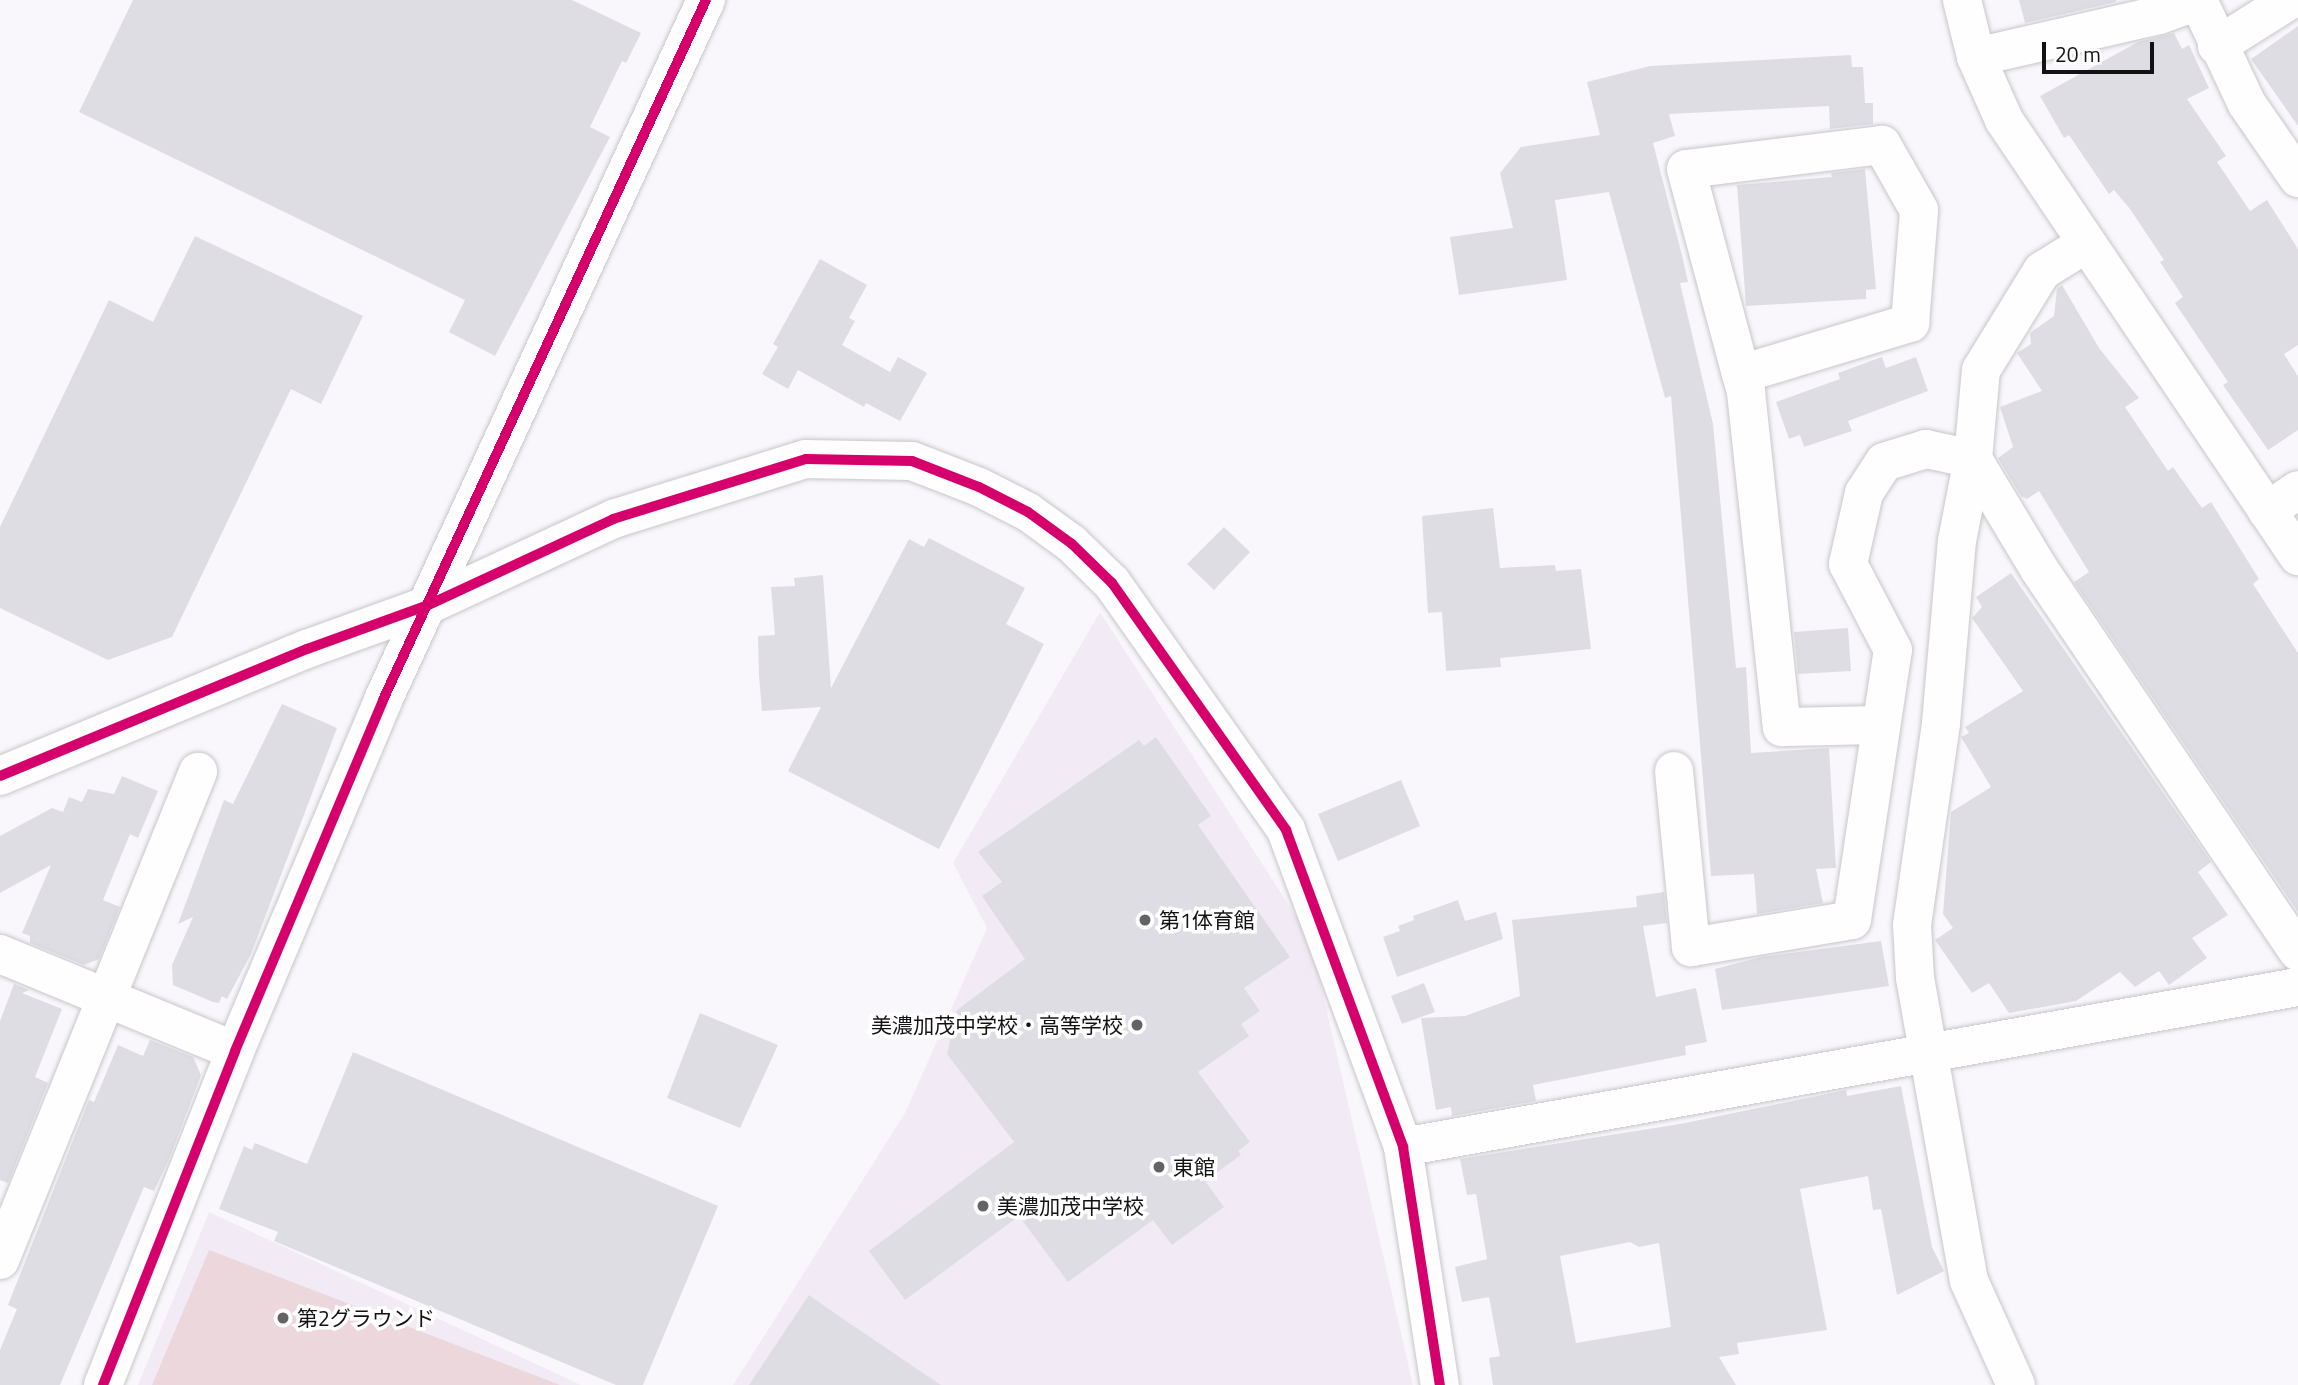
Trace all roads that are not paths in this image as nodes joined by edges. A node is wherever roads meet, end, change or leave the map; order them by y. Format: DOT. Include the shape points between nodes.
graph roads {
  1 [pos="706,0"];
  2 [pos="1962,0"];
  3 [pos="2198,0"];
  4 [pos="2290,0"];
  5 [pos="2217,46"];
  6 [pos="1976,57"];
  7 [pos="2298,178"];
  8 [pos="2084,245"];
  9 [pos="1741,374"];
  10 [pos="1973,459"];
  11 [pos="2283,500"];
  12 [pos="2298,556"];
  13 [pos="426,606"];
  14 [pos="1881,725"];
  15 [pos="1675,771"];
  16 [pos="198,772"];
  17 [pos="0,776"];
  18 [pos="2298,951"];
  19 [pos="0,954"];
  20 [pos="2298,987"];
  21 [pos="107,998"];
  22 [pos="235,1051"];
  23 [pos="1928,1054"];
  24 [pos="1403,1147"];
  25 [pos="0,1260"];
  26 [pos="103,1385"];
  27 [pos="1440,1385"];
  28 [pos="2016,1385"];
  1 -- 13 [label="street"];
  2 -- 6 [label="street"];
  3 -- 5 [label="street"];
  3 -- 6 [label="street" via="2159,15"];
  4 -- 5 [label="street"];
  5 -- 7 [label="street" via="2247,104"];
  6 -- 8 [label="street" via="2004,120"];
  8 -- 10 [label="street" via="2042,271 1981,369"];
  8 -- 11 [label="street"];
  9 -- 9 [label="street" via="1686,169 1882,145 1919,210 1910,323"];
  9 -- 14 [label="street" via="1782,727"];
  10 -- 14 [label="street" via="1926,449 1884,462 1864,493 1848,564 1892,650"];
  10 -- 18 [label="street" via="2039,569"];
  10 -- 23 [label="street" via="1957,541 1941,723 1912,925"];
  11 -- 12 [label="street"];
  13 -- 17 [label="street" via="307,649"];
  13 -- 22 [label="street"];
  13 -- 24 [label="street" via="613,519 806,458 912,461 1028,512 1072,544 1112,583 1286,830"];
  14 -- 15 [label="street" via="1852,920 1691,947"];
  16 -- 21 [label="street"];
  19 -- 21 [label="street"];
  20 -- 23 [label="street"];
  21 -- 22 [label="street"];
  21 -- 25 [label="street"];
  22 -- 26 [label="street"];
  23 -- 24 [label="street"];
  23 -- 28 [label="street" via="1969,1281"];
  24 -- 27 [label="street"];
}
